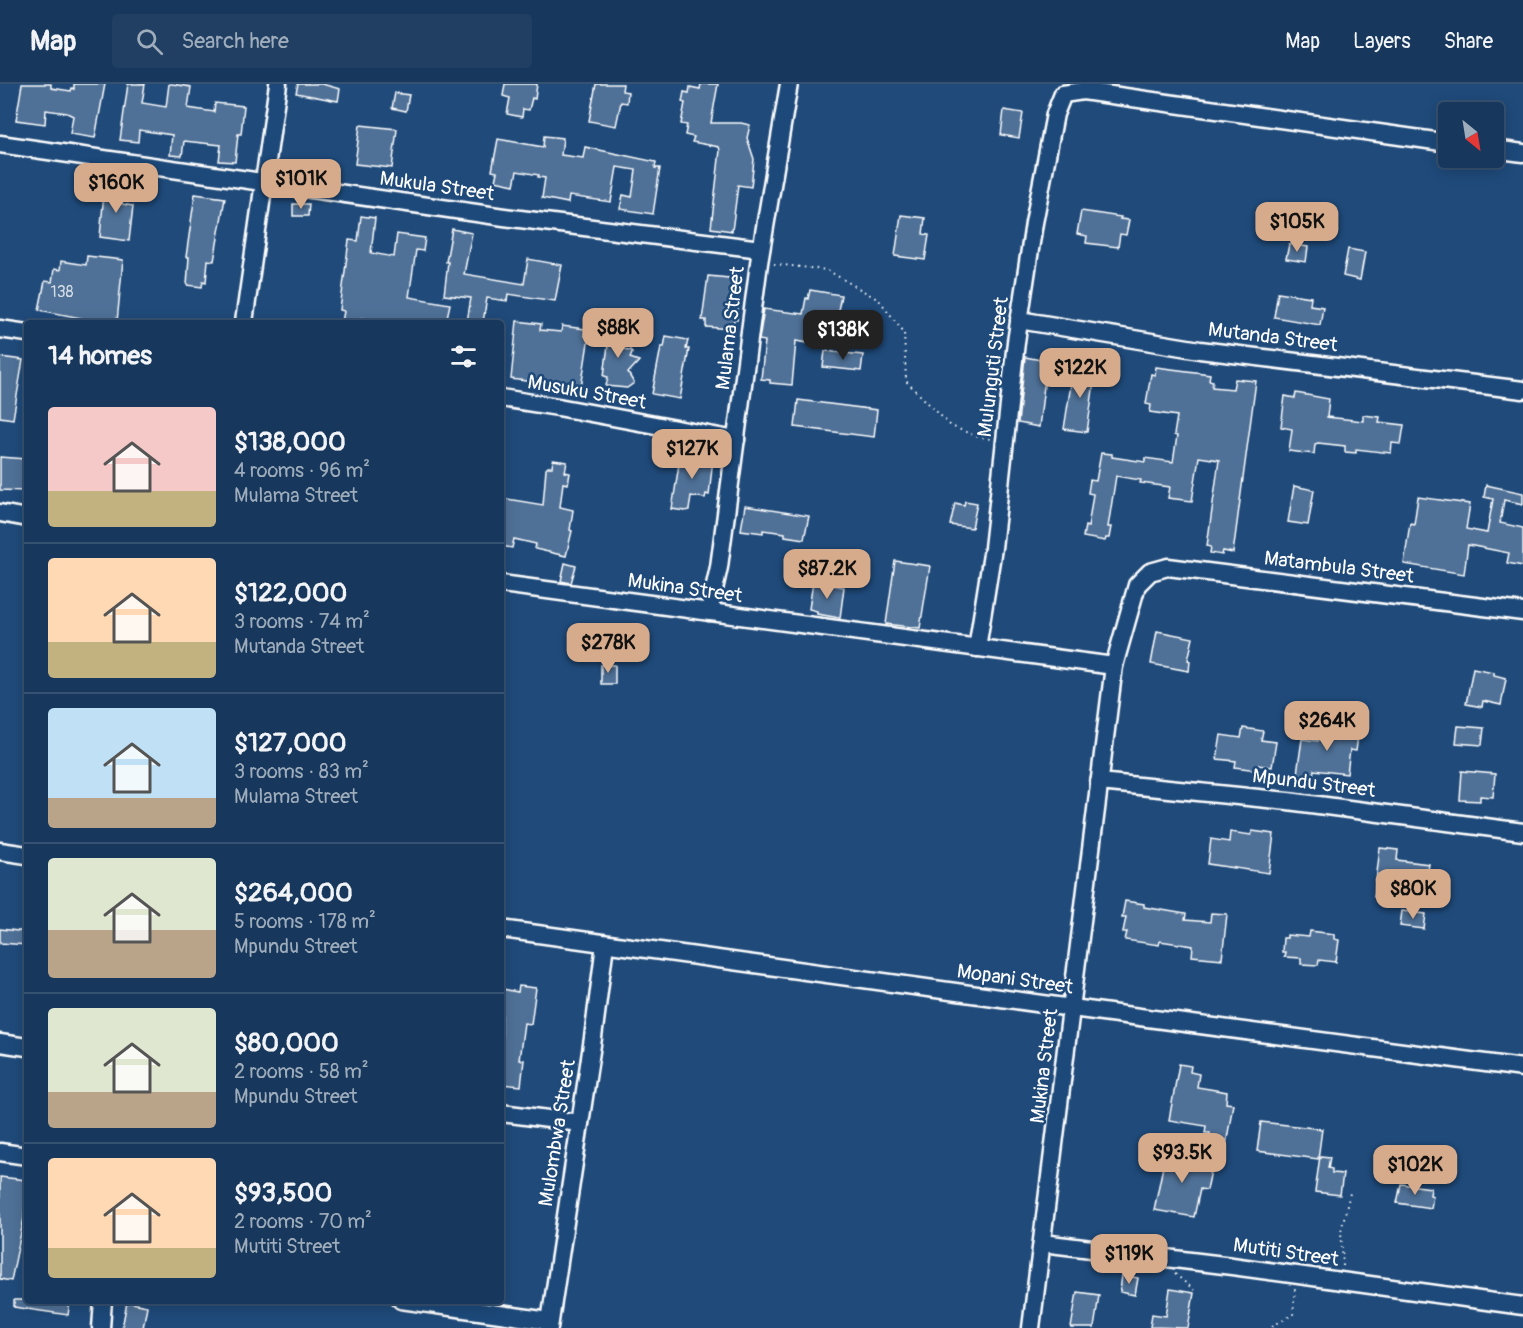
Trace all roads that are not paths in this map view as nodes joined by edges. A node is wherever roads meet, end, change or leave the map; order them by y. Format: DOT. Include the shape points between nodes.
graph roads {
  1 [pos="278,84"];
  2 [pos="789,84"];
  3 [pos="1438,141"];
  4 [pos="0,144"];
  5 [pos="1504,150"];
  6 [pos="1523,153"];
  7 [pos="264,181"];
  8 [pos="760,256"];
  9 [pos="244,320"];
  10 [pos="1019,320"];
  11 [pos="0,329"];
  12 [pos="24,333"];
  13 [pos="1523,390"];
  14 [pos="504,398"];
  15 [pos="736,440"];
  16 [pos="0,513"];
  17 [pos="24,517"];
  18 [pos="1150,572"];
  19 [pos="504,584"];
  20 [pos="709,612"];
  21 [pos="1523,612"];
  22 [pos="977,648"];
  23 [pos="1114,666"];
  24 [pos="1099,782"];
  25 [pos="1523,832"];
  26 [pos="0,851"];
  27 [pos="24,855"];
  28 [pos="504,929"];
  29 [pos="605,944"];
  30 [pos="1072,1008"];
  31 [pos="0,1043"];
  32 [pos="24,1047"];
  33 [pos="1523,1068"];
  34 [pos="504,1113"];
  35 [pos="580,1123"];
  36 [pos="0,1152"];
  37 [pos="24,1156"];
  38 [pos="1042,1243"];
  39 [pos="103,1304"];
  40 [pos="425,1304"];
  41 [pos="1523,1306"];
  42 [pos="549,1325"];
  43 [pos="101,1328"];
  44 [pos="1032,1328"];
  1 -- 7 [label="street"];
  2 -- 8 [label="street, Mulama Street"];
  3 -- 10 [label="street, Mulunguti Street" via="1083,91 1063,94 1048,147"];
  4 -- 7 [label="street, Mukula Street"];
  5 -- 6 [label="street"];
  7 -- 8 [label="street, Mukula Street"];
  7 -- 9 [label="street"];
  8 -- 15 [label="street, Mulama Street"];
  10 -- 13 [label="street, Mutanda Street" via="1200,350"];
  10 -- 22 [label="street, Mulunguti Street" via="993,548"];
  11 -- 12 [label="street"];
  14 -- 15 [label="street, Musuku Street"];
  15 -- 20 [label="street, Mulama Street"];
  16 -- 17 [label="street"];
  18 -- 21 [label="street, Matambula Street" via="1168,567"];
  18 -- 23 [label="street, Mukina Street" via="1137,585"];
  19 -- 20 [label="street, Mukina Street"];
  20 -- 22 [label="street, Mukina Street"];
  22 -- 23 [label="street, Mukina Street"];
  23 -- 24 [label="street, Mukina Street"];
  24 -- 25 [label="street, Mpundu Street" via="1288,801"];
  24 -- 30 [label="street, Mukina Street"];
  26 -- 27 [label="street"];
  28 -- 29 [label="street, Mopani Street"];
  29 -- 30 [label="street, Mopani Street"];
  29 -- 35 [label="street, Mulombwa Street"];
  30 -- 33 [label="street, Mopani Street"];
  30 -- 38 [label="street, Mukina Street"];
  31 -- 32 [label="street"];
  34 -- 35 [label="street"];
  35 -- 42 [label="street, Mulombwa Street"];
  36 -- 37 [label="street"];
  38 -- 41 [label="street, Mutiti Street"];
  38 -- 44 [label="street, Mukina Street"];
  39 -- 43 [label="street"];
  40 -- 42 [label="street"];
}
